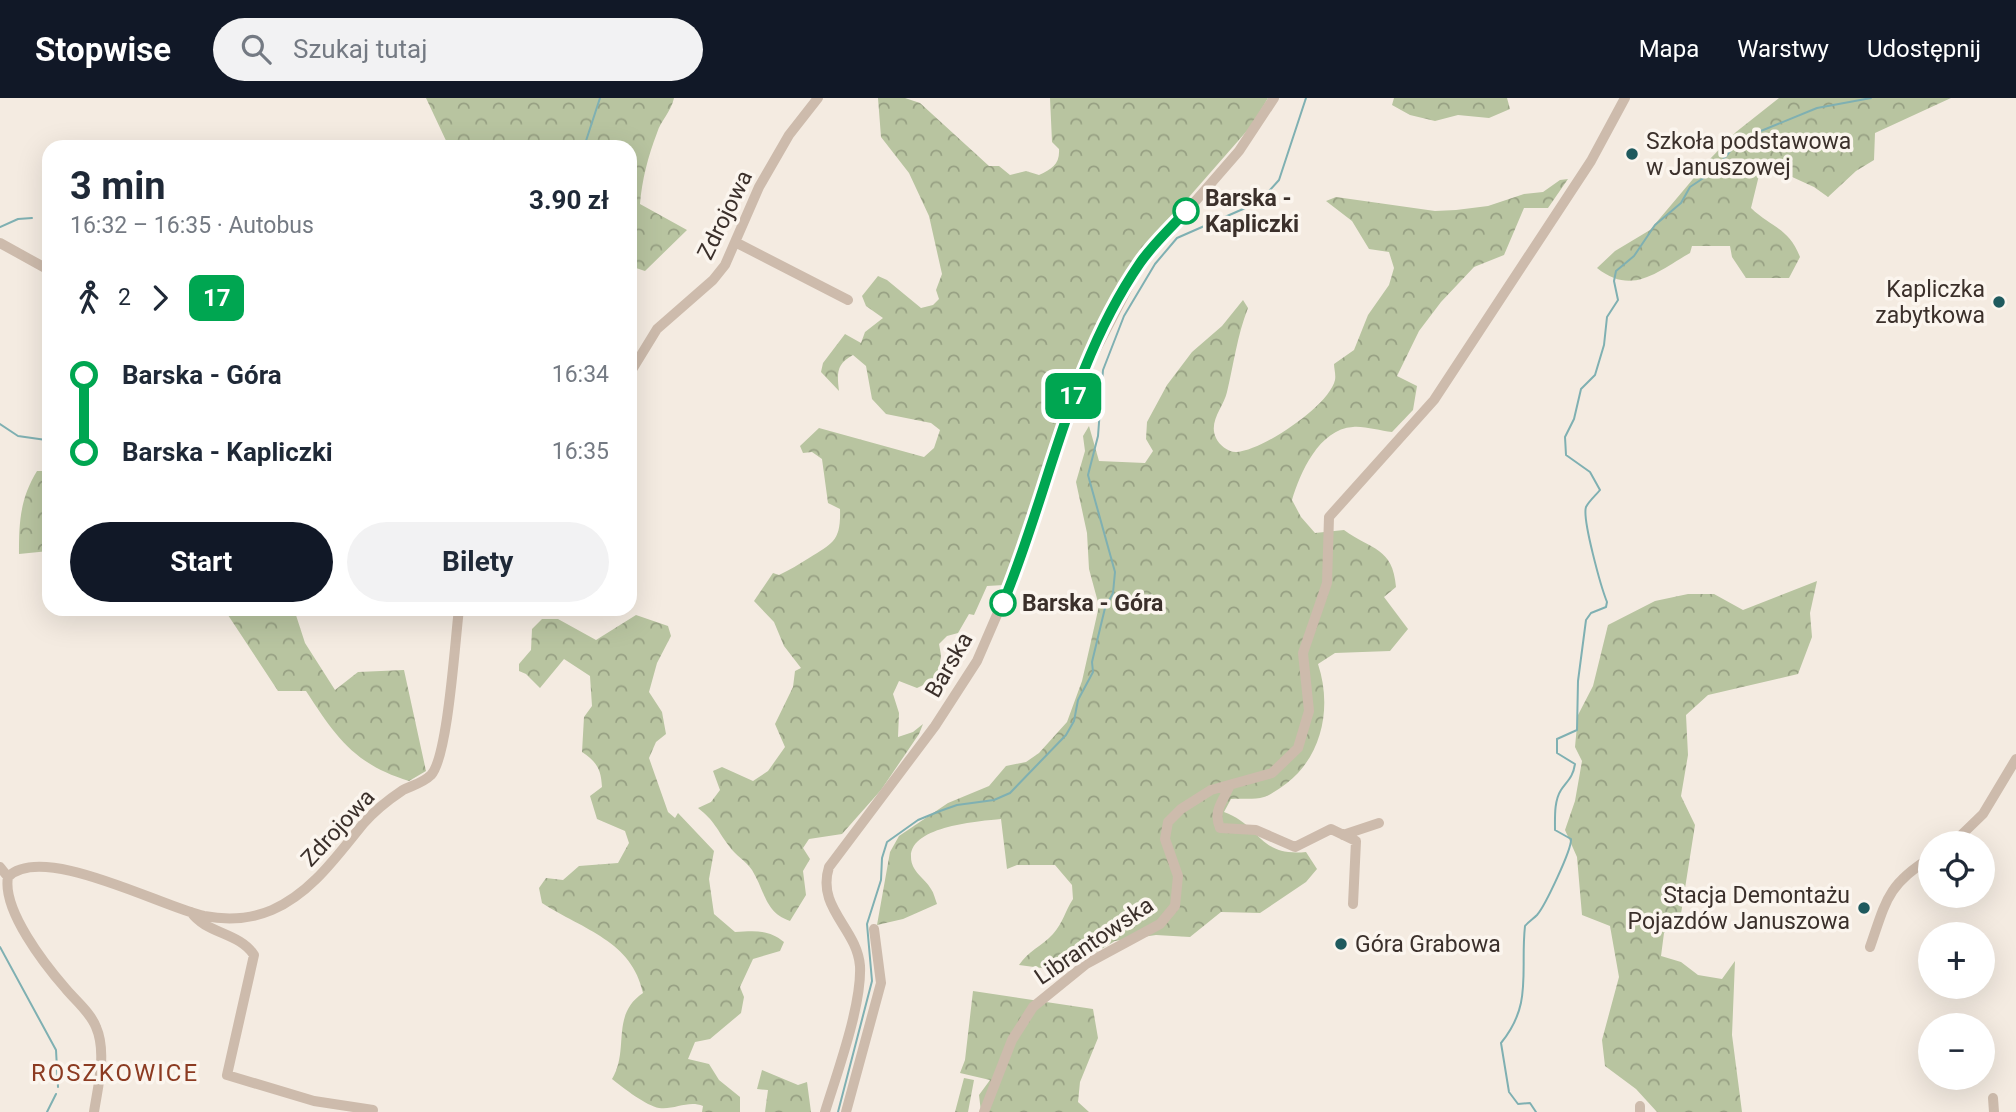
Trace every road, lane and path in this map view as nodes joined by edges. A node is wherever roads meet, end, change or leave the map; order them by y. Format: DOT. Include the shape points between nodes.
graph roads {
  1 [pos="818,98"];
  2 [pos="1274,98"];
  3 [pos="1625,98"];
  4 [pos="0,243"];
  5 [pos="737,243"];
  6 [pos="42,266"];
  7 [pos="848,300"];
  8 [pos="637,362"];
  9 [pos="458,616"];
  10 [pos="2016,759"];
  11 [pos="1229,787"];
  12 [pos="1379,823"];
  13 [pos="1968,831"];
  14 [pos="1343,835"];
  15 [pos="1918,866"];
  16 [pos="0,867"];
  17 [pos="8,877"];
  18 [pos="1353,904"];
  19 [pos="191,912"];
  20 [pos="874,929"];
  21 [pos="1870,947"];
  22 [pos="1993,1098"];
  23 [pos="373,1110"];
  24 [pos="94,1112"];
  25 [pos="825,1112"];
  26 [pos="846,1112"];
  27 [pos="984,1112"];
  28 [pos="1994,1112"];
  1 -- 5 [label="street, Zdrojowa" via="789,135 759,187"];
  2 -- 25 [label="street, Barska" via="1239,151 1139,266 1073,394 1023,557 977,661 935,726 829,867 828,899 857,954 860,971"];
  3 -- 11 [label="street, Librantowska" via="1591,161 1434,400 1365,480 1334,508 1328,531 1327,583 1303,653 1309,711 1298,748 1272,773"];
  4 -- 6 [label="street"];
  5 -- 7 [label="street"];
  5 -- 8 [label="street, Zdrojowa" via="713,281 657,329"];
  9 -- 19 [label="street, Zdrojowa" via="444,738 438,765 431,774 383,803 306,891 284,904 239,918"];
  10 -- 13 [label="street"];
  11 -- 14 [label="street" via="1218,808 1220,828 1256,830 1295,847 1331,829"];
  11 -- 27 [label="street, Librantowska" via="1196,798 1168,822 1165,838 1175,863 1178,891 1168,916 1086,964 1033,1007 1012,1040"];
  12 -- 14 [label="street"];
  14 -- 18 [label="street" via="1356,841"];
  15 -- 21 [label="street" via="1900,878"];
  16 -- 17 [label="street"];
  17 -- 19 [label="street, Zdrojowa" via="28,867 54,868"];
  17 -- 24 [label="street" via="16,917 96,1026 101,1056"];
  19 -- 23 [label="street, Zdrojowa" via="198,923 243,943 254,955 227,1076 314,1101"];
  20 -- 26 [label="street" via="881,983"];
  22 -- 28 [label="street"];
}
